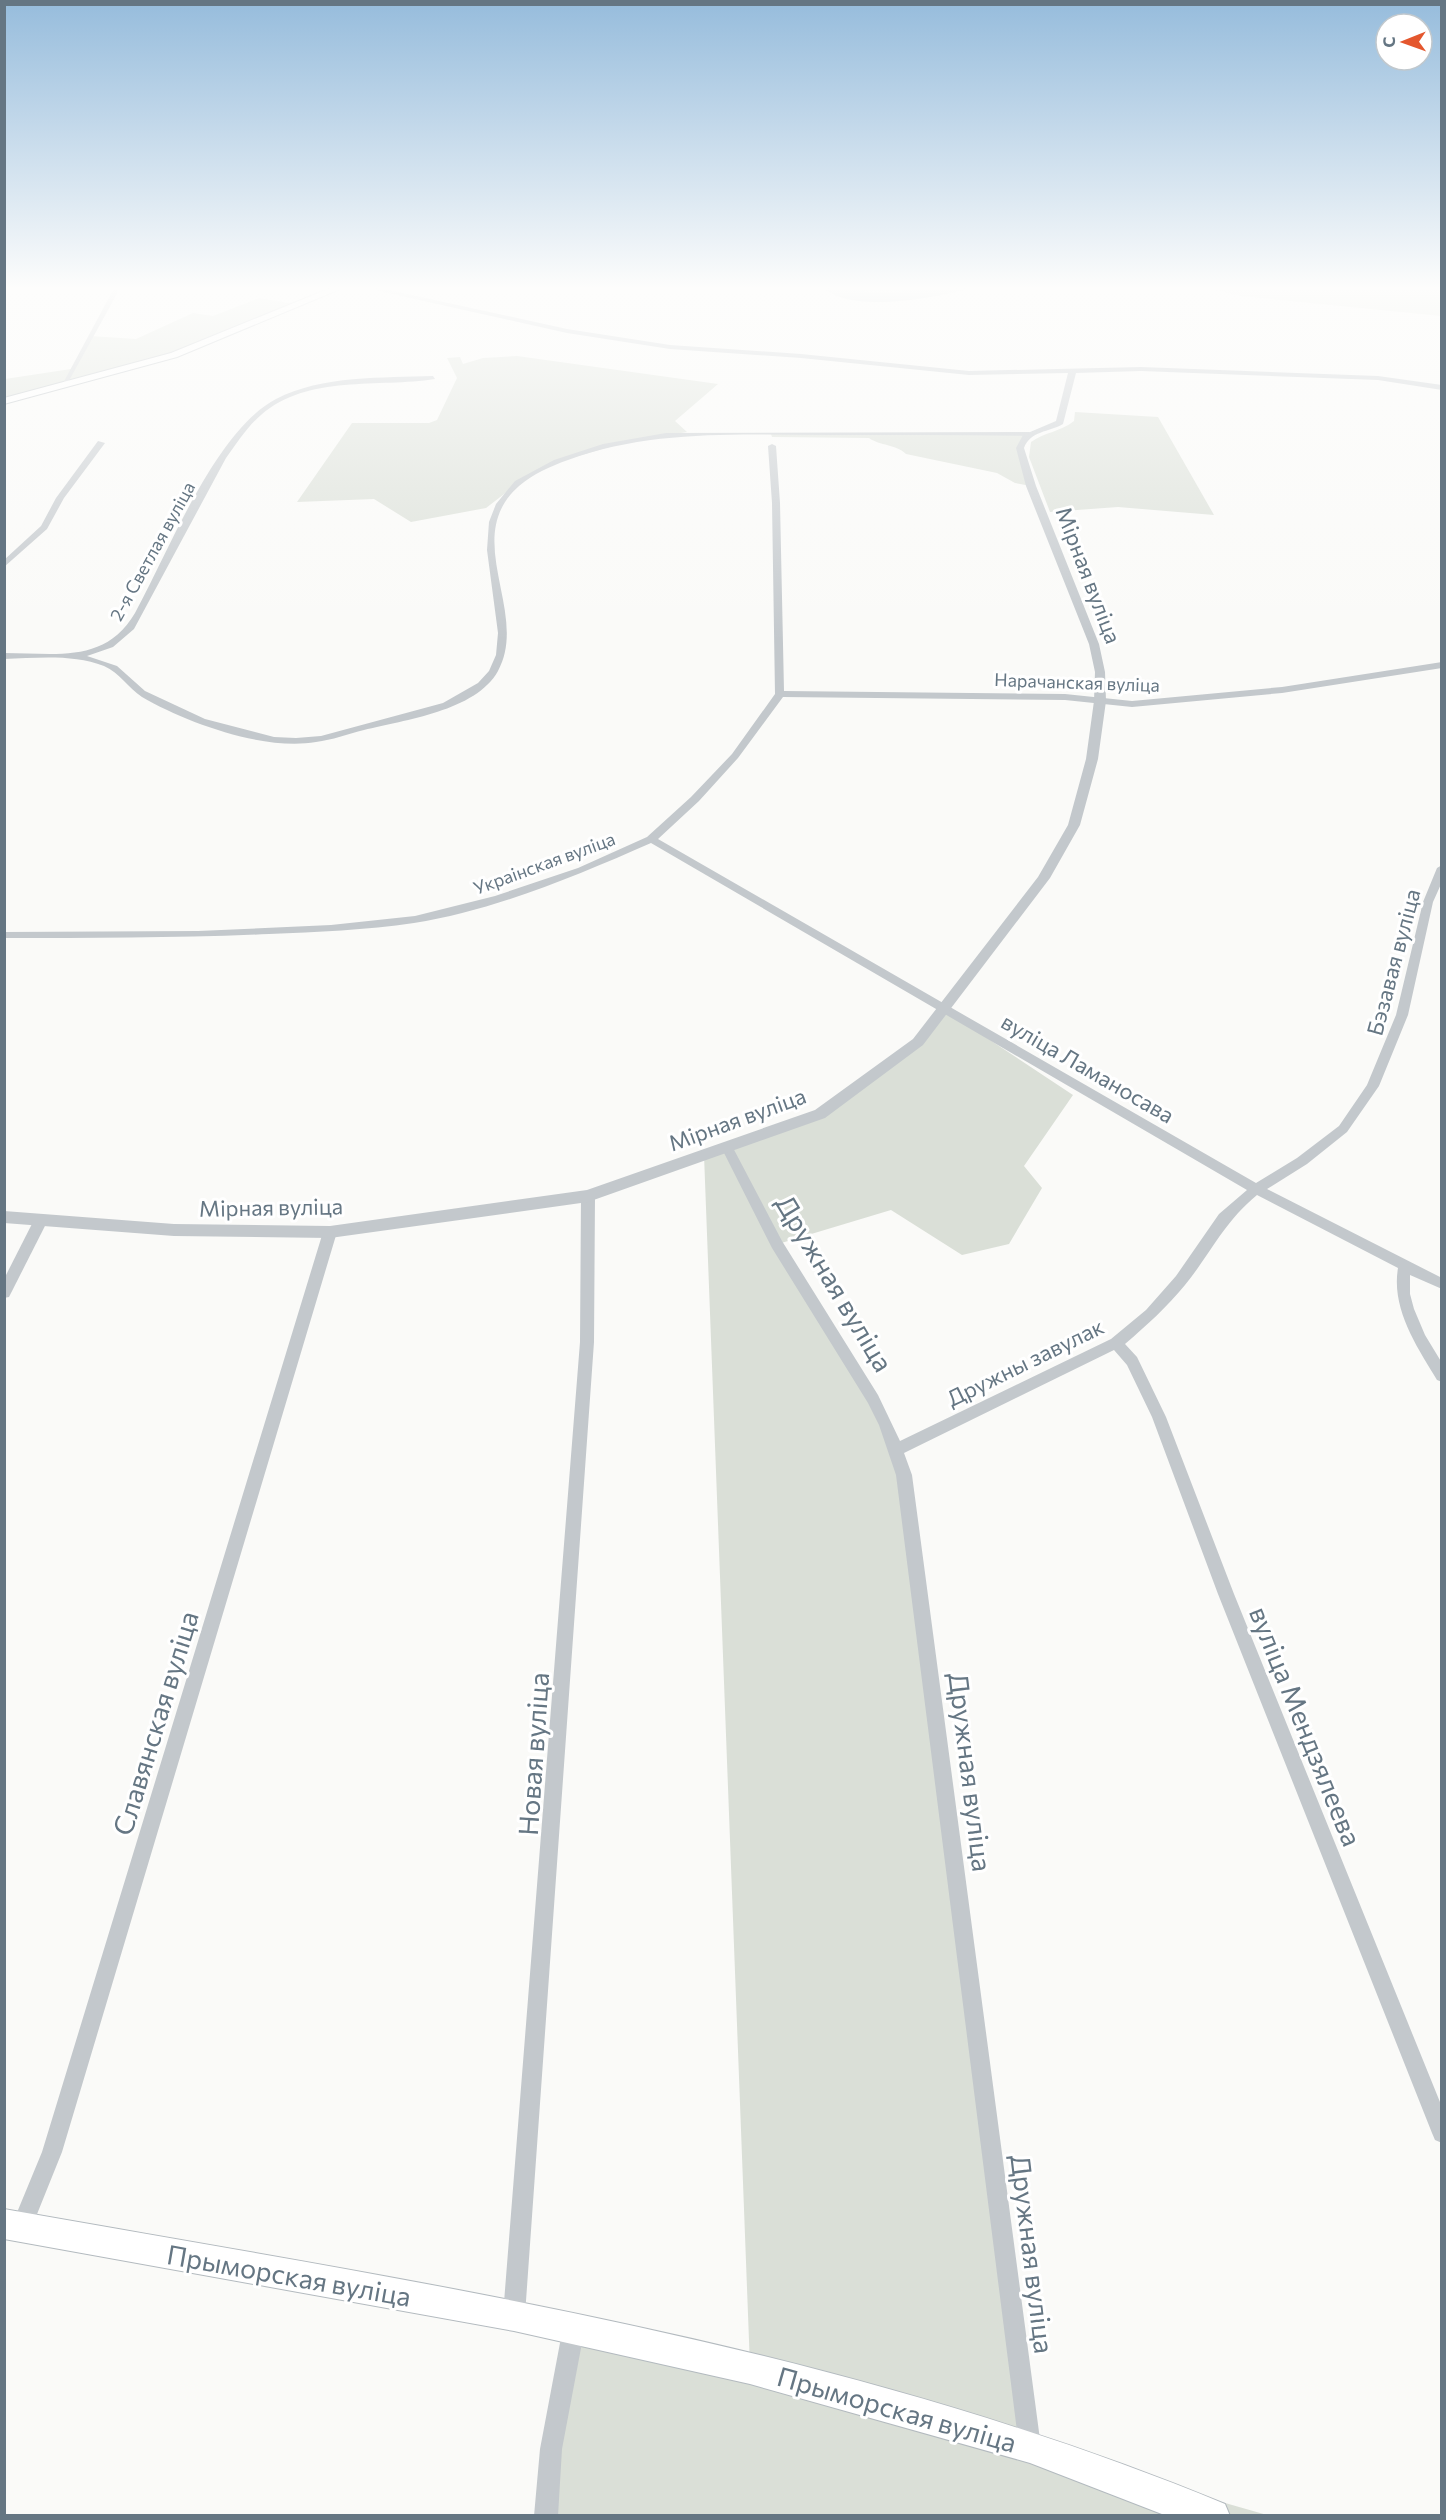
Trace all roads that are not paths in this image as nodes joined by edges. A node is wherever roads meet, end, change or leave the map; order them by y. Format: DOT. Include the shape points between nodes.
graph roads {
  1 [pos="272,405"];
  2 [pos="1064,405"];
  3 [pos="1029,434"];
  4 [pos="101,443"];
  5 [pos="772,446"];
  6 [pos="4,565"];
  7 [pos="80,655"];
  8 [pos="4,656"];
  9 [pos="1442,665"];
  10 [pos="780,694"];
  11 [pos="1100,701"];
  12 [pos="651,839"];
  13 [pos="1442,868"];
  14 [pos="4,934"];
  15 [pos="943,1009"];
  16 [pos="727,1146"];
  17 [pos="1256,1189"];
  18 [pos="588,1196"];
  19 [pos="4,1217"];
  20 [pos="41,1220"];
  21 [pos="330,1232"];
  22 [pos="1405,1266"];
  23 [pos="1442,1284"];
  24 [pos="4,1293"];
  25 [pos="1116,1342"];
  26 [pos="1442,1376"];
  27 [pos="896,1450"];
  28 [pos="1442,2133"];
  29 [pos="13,2225"];
  30 [pos="514,2315"];
  31 [pos="574,2327"];
  32 [pos="1030,2447"];
  33 [pos="546,2516"];
  34 [pos="1214,2516"];
  1 -- 7 [label="street, 2-я Светлая вуліца" via="249,423 210,479 133,624 113,645"];
  2 -- 3 [label="street" via="1060,422"];
  3 -- 7 [label="street, 2-я Светлая вуліца" via="663,435 583,452 554,463 525,478 505,496 494,515 490,547 503,630 495,668 478,687 452,702 314,740 279,741 208,721 167,706 139,691 122,672"];
  3 -- 11 [label="street, Мірная вуліца" via="1021,442 1022,458 1094,644 1100,672"];
  4 -- 6 [label="street" via="60,498 44,527"];
  5 -- 10 [label="street"];
  7 -- 8 [label="street, 2-я Светлая вуліца"];
  9 -- 11 [label="street, Нарачанская вуліца" via="1282,690 1165,703"];
  10 -- 11 [label="street, Нарачанская вуліца" via="1065,697"];
  10 -- 12 [label="street, Украінская вуліца" via="735,756 695,800"];
  11 -- 15 [label="street, Мірная вуліца" via="1092,759 1074,825 1044,878"];
  12 -- 14 [label="street, Украінская вуліца" via="582,870 498,899 415,919 331,928 198,934"];
  12 -- 15 [label="street, вуліца Ламаносава"];
  13 -- 17 [label="street, Бэзавая вуліца" via="1428,902 1402,1015 1373,1086 1343,1129 1324,1146"];
  15 -- 16 [label="street, Мірная вуліца" via="918,1042 820,1114"];
  15 -- 17 [label="street, вуліца Ламаносава"];
  16 -- 18 [label="street, Мірная вуліца"];
  16 -- 27 [label="street, Дружная вуліца" via="777,1244 873,1399"];
  17 -- 22 [label="street, вуліца Ламаносава"];
  17 -- 25 [label="street, Дружны завулак" via="1224,1218 1181,1280 1151,1314"];
  18 -- 21 [label="street, Мірная вуліца"];
  18 -- 30 [label="street, Новая вуліца" via="588,1333"];
  19 -- 20 [label="street, Мірная вуліца"];
  20 -- 21 [label="street, Мірная вуліца" via="174,1230"];
  20 -- 24 [label="street"];
  21 -- 29 [label="street, Славянская вуліца" via="52,2152"];
  22 -- 23 [label="street, вуліца Ламаносава"];
  22 -- 26 [label="street" via="1402,1276 1408,1309"];
  25 -- 27 [label="street, Дружны завулак"];
  25 -- 28 [label="street, вуліца Мендзялеева" via="1132,1361 1159,1417 1238,1626"];
  27 -- 32 [label="street, Дружная вуліца" via="909,1507"];
  29 -- 30 [label="main road, Прыморская вуліца"];
  30 -- 31 [label="main road, Прыморская вуліца"];
  31 -- 32 [label="main road, Прыморская вуліца" via="750,2368"];
  31 -- 33 [label="street" via="551,2449"];
  32 -- 34 [label="main road, Прыморская вуліца"];
}
